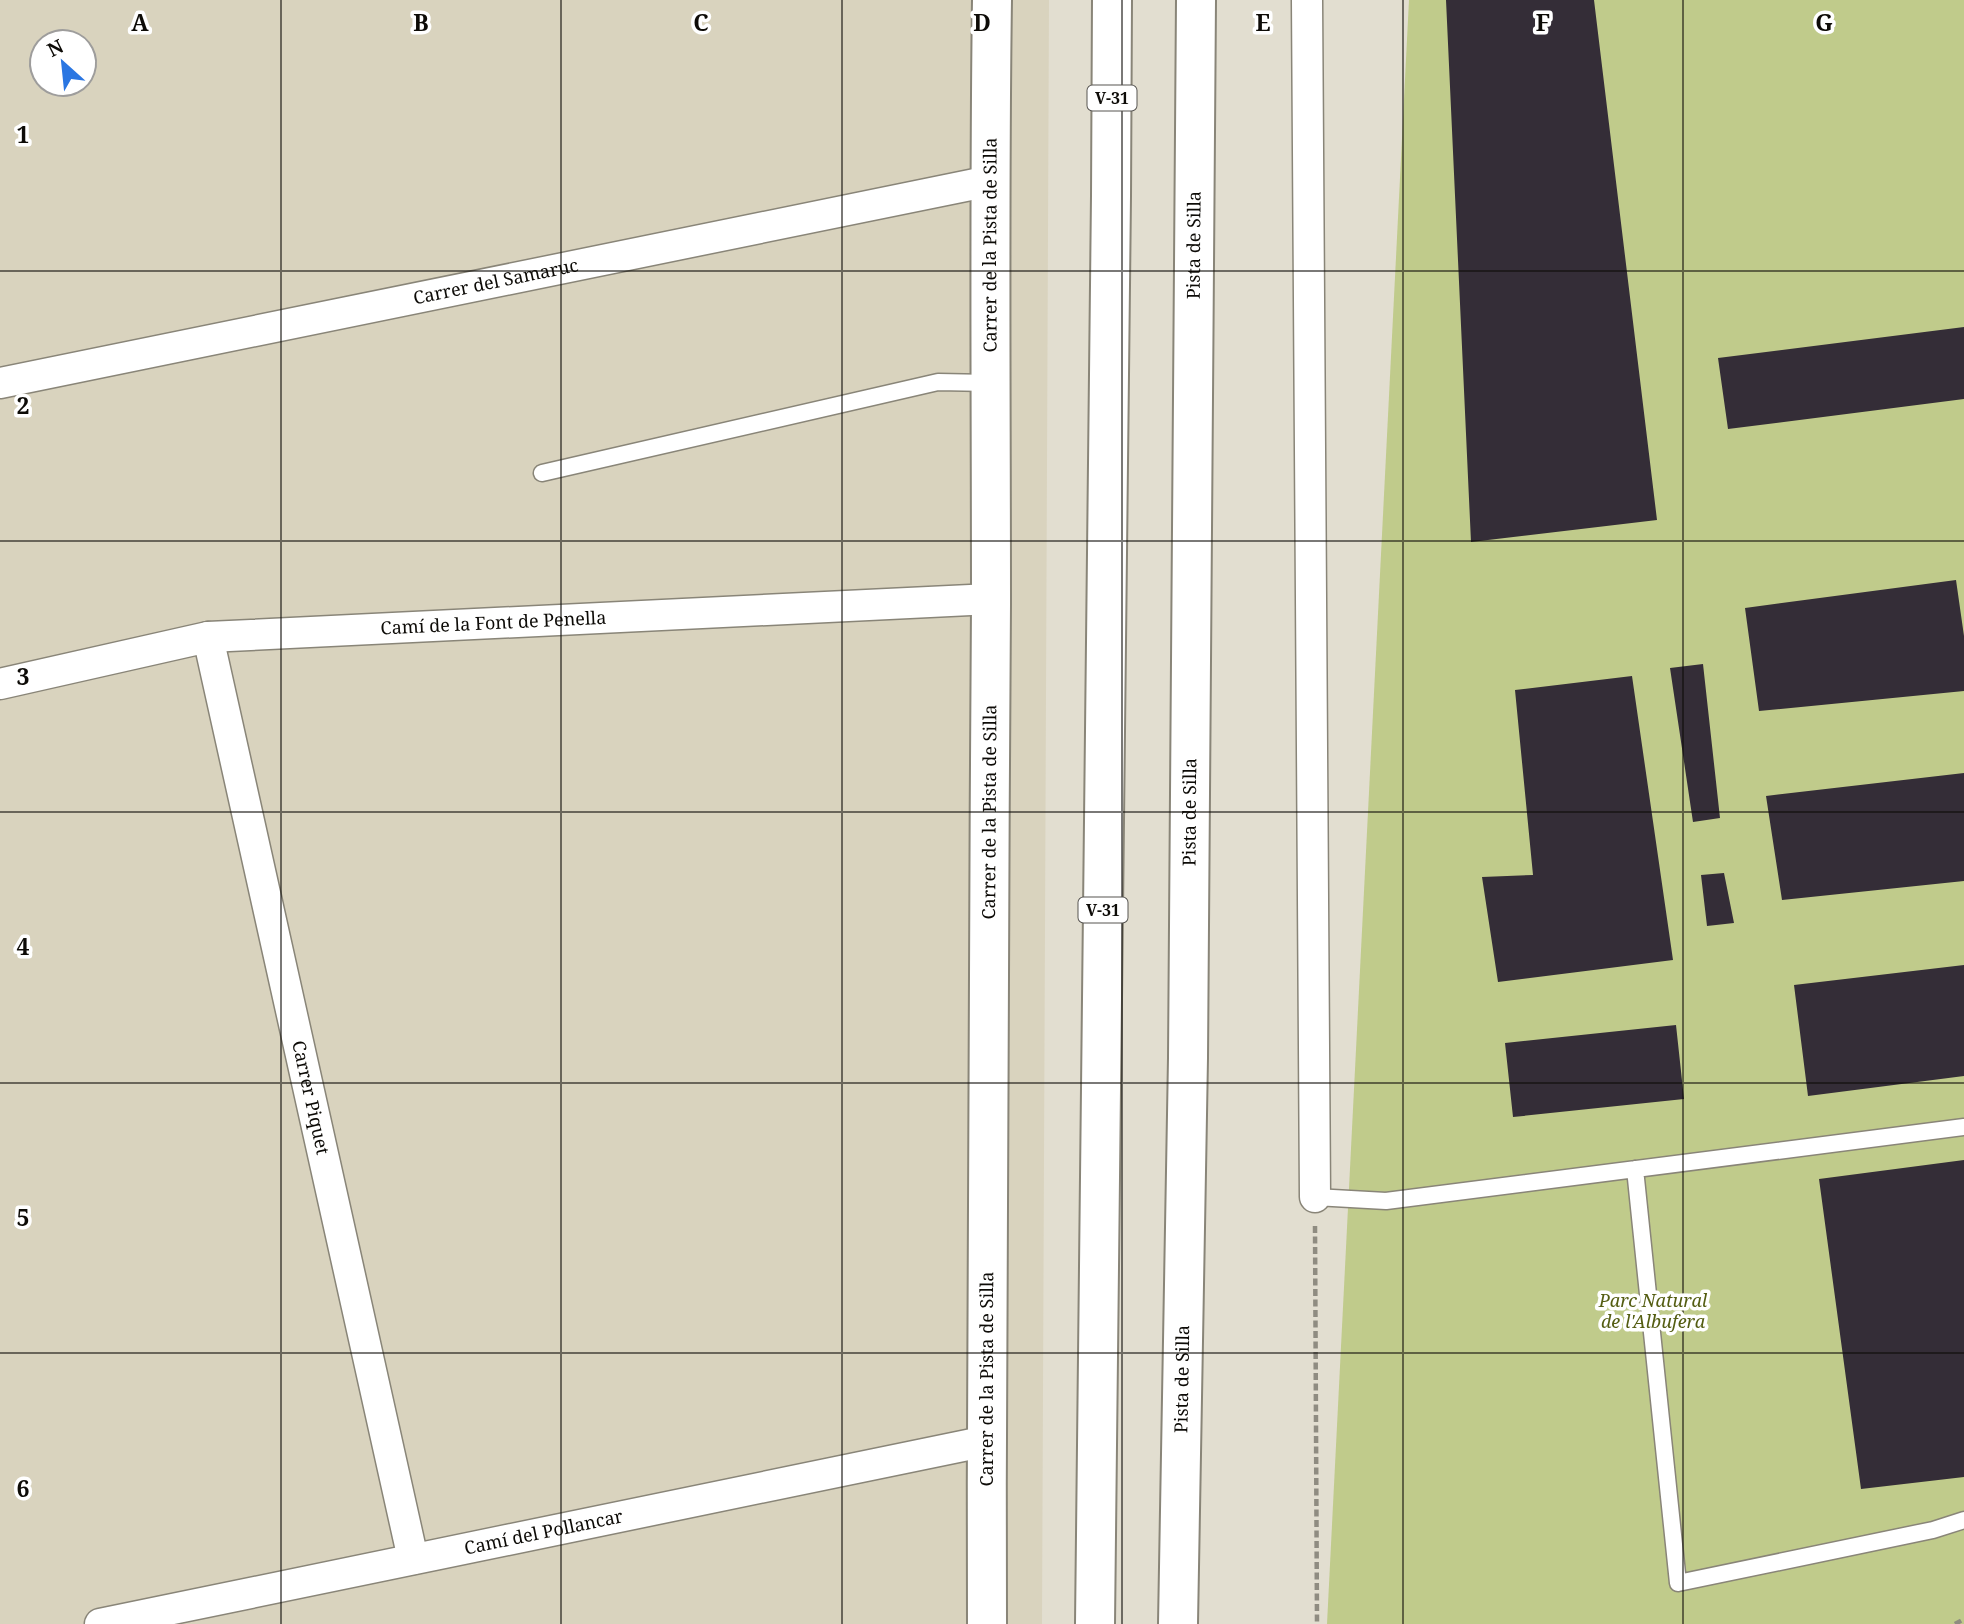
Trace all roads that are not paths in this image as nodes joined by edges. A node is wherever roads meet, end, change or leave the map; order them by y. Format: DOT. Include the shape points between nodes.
graph roads {
  1 [pos="992,0"];
  2 [pos="1112,0"];
  3 [pos="1196,0"];
  4 [pos="1307,0"];
  5 [pos="990,181"];
  6 [pos="0,383"];
  7 [pos="990,383"];
  8 [pos="542,473"];
  9 [pos="991,599"];
  10 [pos="208,637"];
  11 [pos="0,684"];
  12 [pos="1964,1127"];
  13 [pos="1635,1169"];
  14 [pos="1315,1197"];
  15 [pos="987,1441"];
  16 [pos="1964,1520"];
  17 [pos="413,1559"];
  18 [pos="100,1624"];
  19 [pos="987,1624"];
  20 [pos="1095,1624"];
  21 [pos="1178,1624"];
  1 -- 5 [label="main road, Carrer de la Pista de Silla"];
  2 -- 20 [label="main road, V-31"];
  3 -- 21 [label="main road, Pista de Silla"];
  4 -- 14 [label="street"];
  5 -- 6 [label="street, Carrer del Samaruc"];
  5 -- 7 [label="main road, Carrer de la Pista de Silla"];
  7 -- 8 [label="lane" via="938,382"];
  7 -- 9 [label="main road, Carrer de la Pista de Silla"];
  9 -- 10 [label="street, Camí de la Font de Penella"];
  9 -- 15 [label="main road, Carrer de la Pista de Silla"];
  10 -- 11 [label="street, Camí de la Font de Penella"];
  10 -- 17 [label="street, Carrer Piquet"];
  12 -- 13 [label="lane"];
  13 -- 14 [label="lane" via="1386,1201"];
  13 -- 16 [label="lane" via="1678,1583"];
  15 -- 17 [label="street, Camí del Pollancar"];
  15 -- 19 [label="main road, Carrer de la Pista de Silla"];
  17 -- 18 [label="street, Camí del Pollancar"];
}
